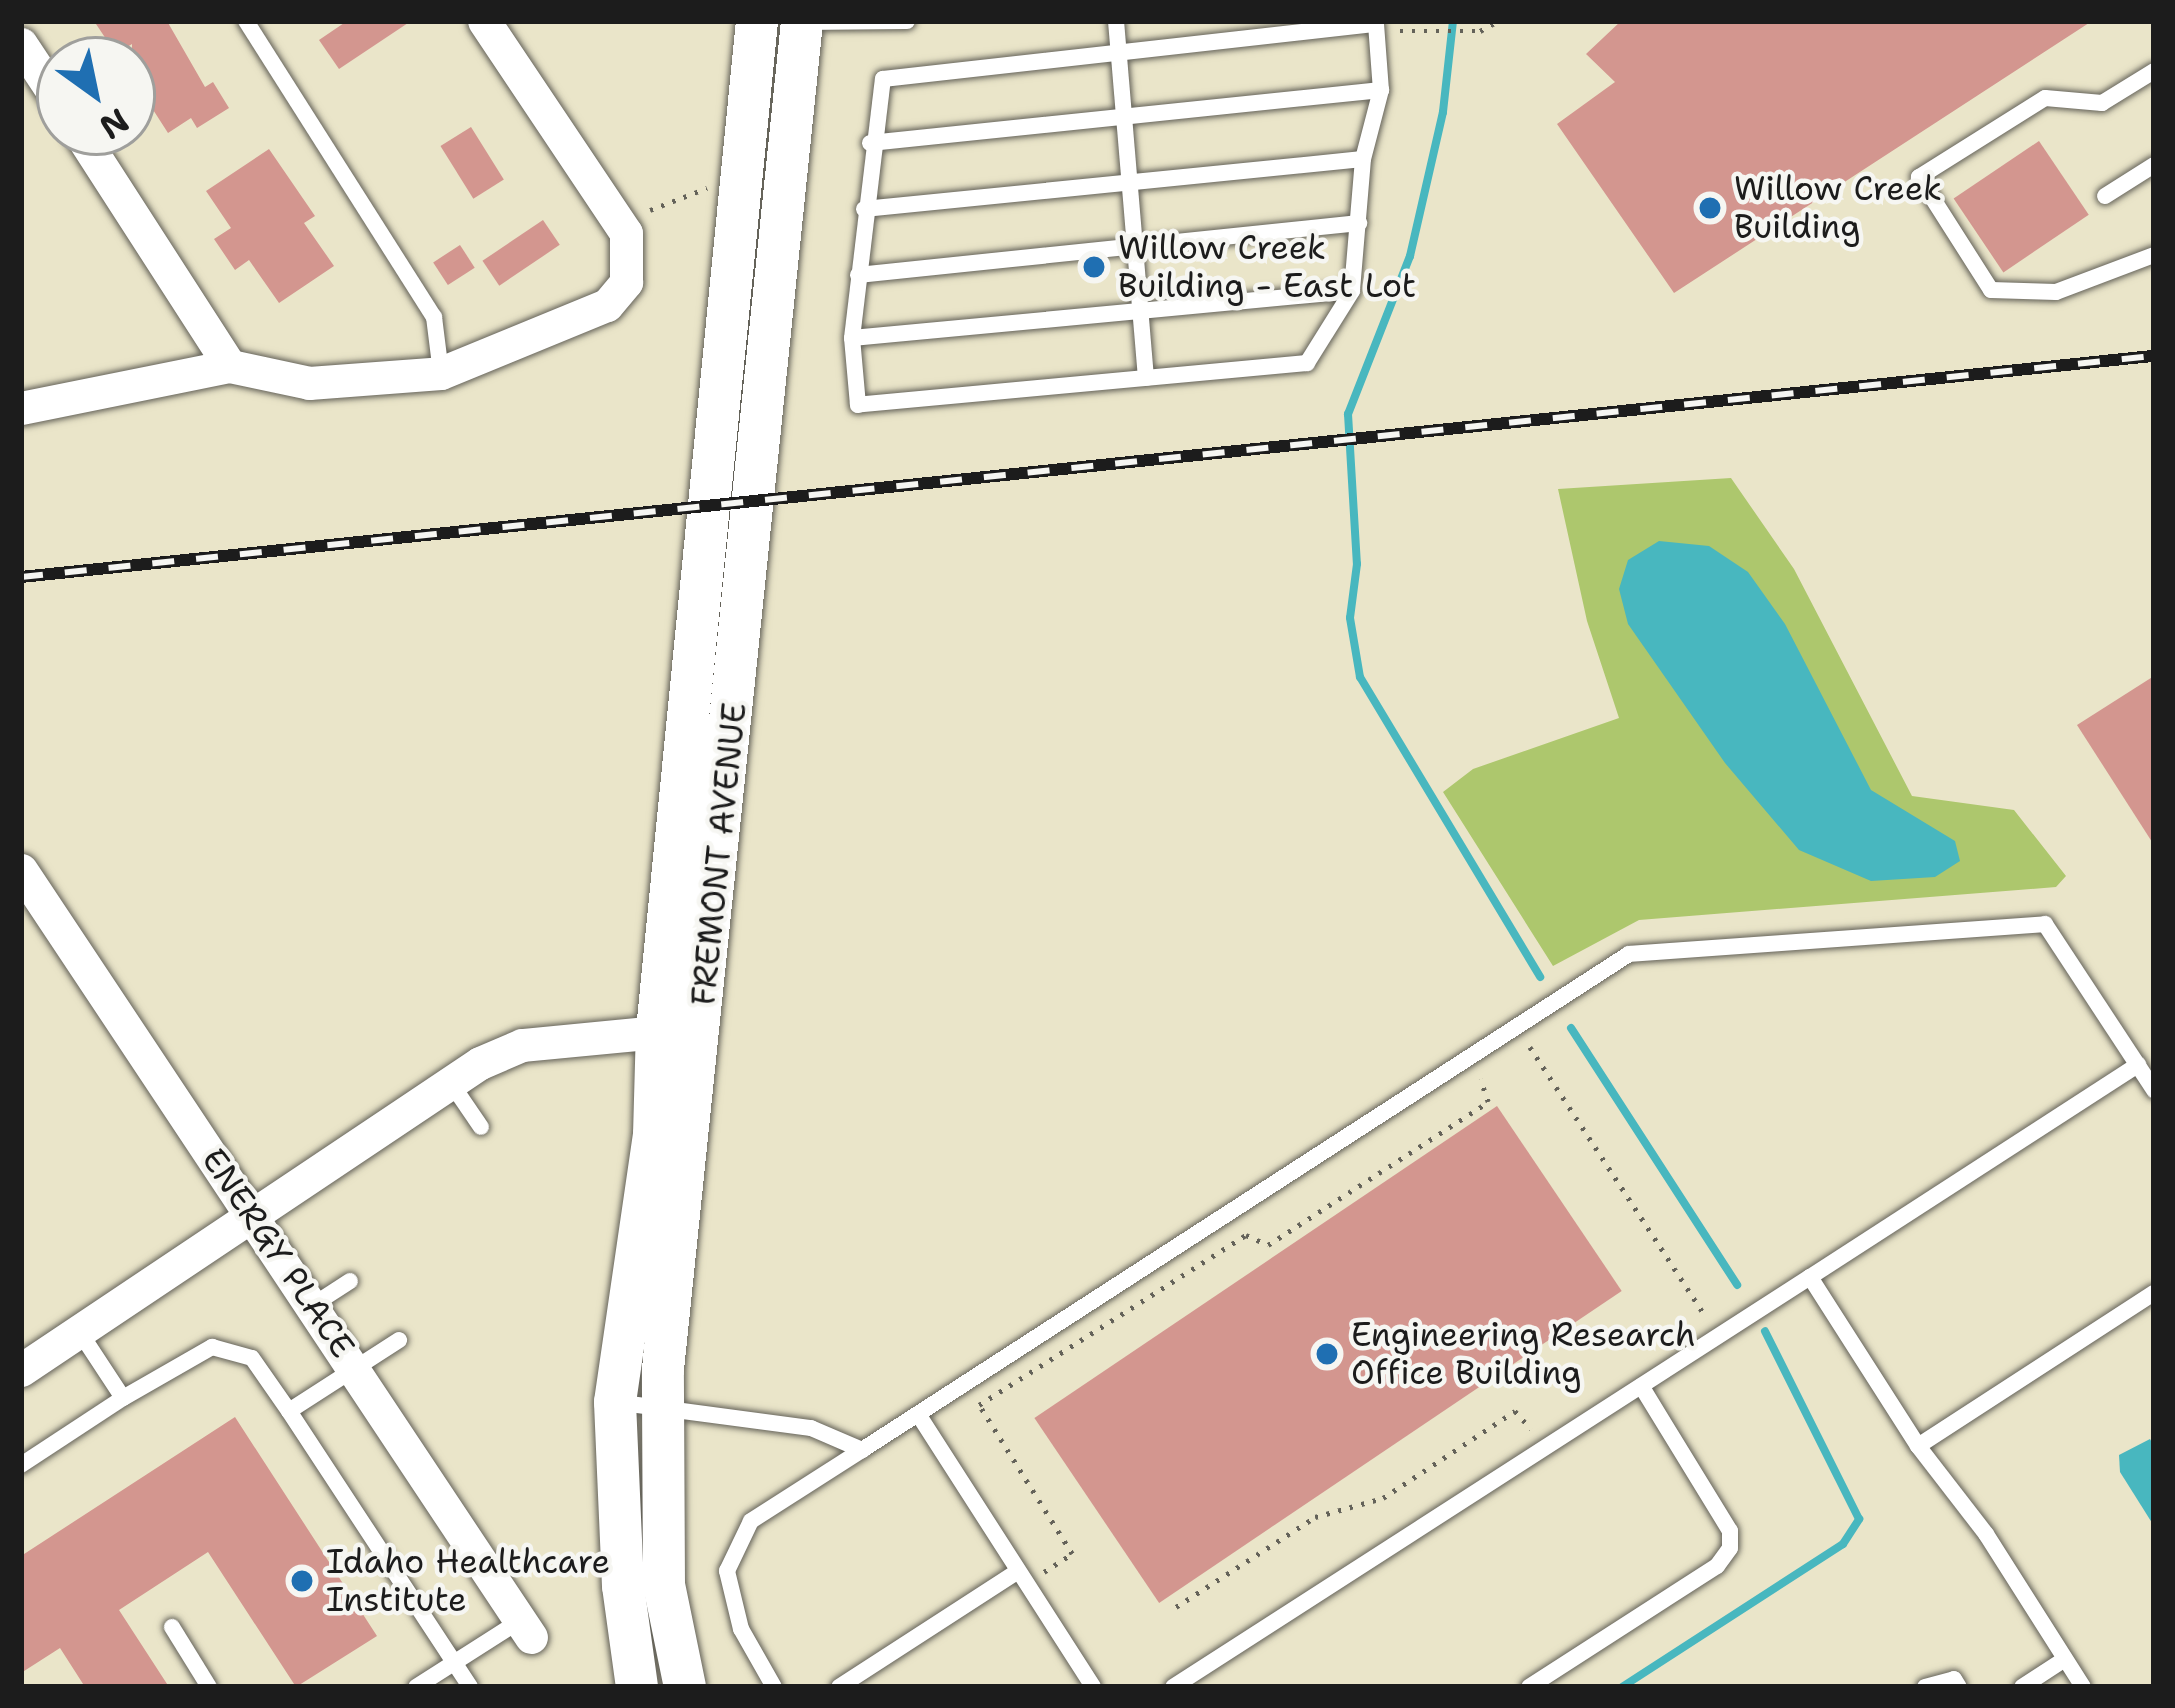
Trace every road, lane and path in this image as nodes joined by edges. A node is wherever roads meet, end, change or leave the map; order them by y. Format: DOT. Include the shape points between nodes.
graph roads {
  1 [pos="246,21"];
  2 [pos="484,21"];
  3 [pos="802,21"];
  4 [pos="907,21"];
  5 [pos="1116,21"];
  6 [pos="1498,21"];
  7 [pos="757,22"];
  8 [pos="1374,22"];
  9 [pos="1395,34"];
  10 [pos="1119,53"];
  11 [pos="2154,71"];
  12 [pos="1381,90"];
  13 [pos="1124,117"];
  14 [pos="870,143"];
  15 [pos="95,156"];
  16 [pos="1363,159"];
  17 [pos="2154,165"];
  18 [pos="1130,182"];
  19 [pos="720,189"];
  20 [pos="2105,196"];
  21 [pos="863,209"];
  22 [pos="650,210"];
  23 [pos="1359,223"];
  24 [pos="1136,246"];
  25 [pos="2154,255"];
  26 [pos="858,275"];
  27 [pos="1352,291"];
  28 [pos="1142,311"];
  29 [pos="852,338"];
  30 [pos="230,365"];
  31 [pos="441,373"];
  32 [pos="1146,378"];
  33 [pos="21,408"];
  34 [pos="21,870"];
  35 [pos="678,1031"];
  36 [pos="1527,1048"];
  37 [pos="2138,1065"];
  38 [pos="1493,1071"];
  39 [pos="451,1083"];
  40 [pos="2154,1090"];
  41 [pos="481,1127"];
  42 [pos="253,1215"];
  43 [pos="1810,1277"];
  44 [pos="350,1281"];
  45 [pos="2154,1293"];
  46 [pos="313,1305"];
  47 [pos="1687,1330"];
  48 [pos="79,1331"];
  49 [pos="399,1340"];
  50 [pos="355,1369"];
  51 [pos="21,1370"];
  52 [pos="1640,1386"];
  53 [pos="124,1398"];
  54 [pos="615,1402"];
  55 [pos="663,1408"];
  56 [pos="289,1411"];
  57 [pos="918,1414"];
  58 [pos="1552,1418"];
  59 [pos="1918,1446"];
  60 [pos="862,1450"];
  61 [pos="21,1465"];
  62 [pos="1018,1570"];
  63 [pos="1052,1593"];
  64 [pos="1176,1607"];
  65 [pos="172,1627"];
  66 [pos="526,1629"];
  67 [pos="2065,1658"];
  68 [pos="454,1663"];
  69 [pos="209,1687"];
  70 [pos="416,1687"];
  71 [pos="470,1687"];
  72 [pos="637,1687"];
  73 [pos="685,1687"];
  74 [pos="774,1687"];
  75 [pos="839,1687"];
  76 [pos="1094,1687"];
  77 [pos="1174,1687"];
  78 [pos="1529,1687"];
  79 [pos="1925,1687"];
  80 [pos="1959,1687"];
  81 [pos="2022,1687"];
  82 [pos="2083,1687"];
  1 -- 31 [label="lane" via="434,317"];
  2 -- 31 [label="street" via="626,232 626,282 607,305"];
  3 -- 4 [label="lane"];
  3 -- 7 [label="lane"];
  3 -- 35 [label="street, FREMONT AVENUE"];
  5 -- 10 [label="lane"];
  6 -- 9 [label="path"];
  7 -- 35 [label="street, FREMONT AVENUE"];
  8 -- 10 [label="lane"];
  8 -- 12 [label="lane"];
  10 -- 13 [label="lane"];
  10 -- 14 [label="lane" via="883,80"];
  11 -- 25 [label="lane" via="2102,104 2045,98 1919,177 1990,290 2056,292"];
  12 -- 13 [label="lane"];
  12 -- 16 [label="lane"];
  13 -- 14 [label="lane"];
  13 -- 18 [label="lane"];
  14 -- 21 [label="lane"];
  15 -- 30 [label="street"];
  16 -- 18 [label="lane"];
  16 -- 23 [label="lane"];
  17 -- 20 [label="lane"];
  18 -- 21 [label="lane"];
  18 -- 24 [label="lane"];
  19 -- 22 [label="path" via="699,188"];
  21 -- 26 [label="lane"];
  23 -- 24 [label="lane"];
  23 -- 27 [label="lane"];
  24 -- 26 [label="lane"];
  24 -- 28 [label="lane"];
  26 -- 29 [label="lane"];
  27 -- 28 [label="lane"];
  27 -- 32 [label="lane" via="1307,363"];
  28 -- 29 [label="lane"];
  28 -- 32 [label="lane"];
  29 -- 32 [label="lane" via="858,405"];
  30 -- 31 [label="street" via="309,383"];
  30 -- 33 [label="street"];
  34 -- 42 [label="street, ENERGY PLACE"];
  35 -- 39 [label="street" via="522,1045"];
  35 -- 54 [label="street, FREMONT AVENUE" via="654,1135"];
  35 -- 55 [label="street, FREMONT AVENUE"];
  36 -- 47 [label="path" via="1706,1317"];
  37 -- 40 [label="lane"];
  37 -- 43 [label="lane"];
  37 -- 57 [label="lane" via="2045,924 1629,954"];
  38 -- 63 [label="path" via="1476,1082 1488,1102 1268,1245 1246,1235 979,1405 1072,1554 1040,1575"];
  39 -- 41 [label="lane"];
  39 -- 42 [label="street"];
  42 -- 46 [label="street, ENERGY PLACE"];
  42 -- 48 [label="street"];
  43 -- 52 [label="lane"];
  43 -- 59 [label="lane"];
  44 -- 46 [label="lane"];
  45 -- 59 [label="lane"];
  46 -- 50 [label="street, ENERGY PLACE"];
  48 -- 51 [label="street"];
  48 -- 53 [label="lane"];
  49 -- 50 [label="lane"];
  50 -- 56 [label="lane"];
  50 -- 66 [label="street, ENERGY PLACE"];
  52 -- 77 [label="lane"];
  52 -- 78 [label="lane" via="1730,1531 1717,1566"];
  53 -- 56 [label="lane" via="212,1347 251,1358"];
  53 -- 61 [label="lane"];
  54 -- 55 [label="lane"];
  54 -- 72 [label="street, FREMONT AVENUE" via="623,1586"];
  55 -- 60 [label="lane" via="811,1428"];
  55 -- 73 [label="street, FREMONT AVENUE" via="664,1586"];
  56 -- 68 [label="lane"];
  57 -- 60 [label="lane"];
  57 -- 62 [label="lane"];
  58 -- 64 [label="path" via="1532,1431 1515,1412 1383,1498 1316,1517"];
  59 -- 67 [label="lane"];
  60 -- 74 [label="lane" via="751,1521 727,1570 741,1630"];
  62 -- 75 [label="lane"];
  62 -- 76 [label="lane"];
  65 -- 69 [label="lane"];
  66 -- 68 [label="lane"];
  67 -- 81 [label="lane"];
  67 -- 82 [label="lane"];
  68 -- 70 [label="lane"];
  68 -- 71 [label="lane"];
  79 -- 80 [label="lane" via="1954,1679"];
}
